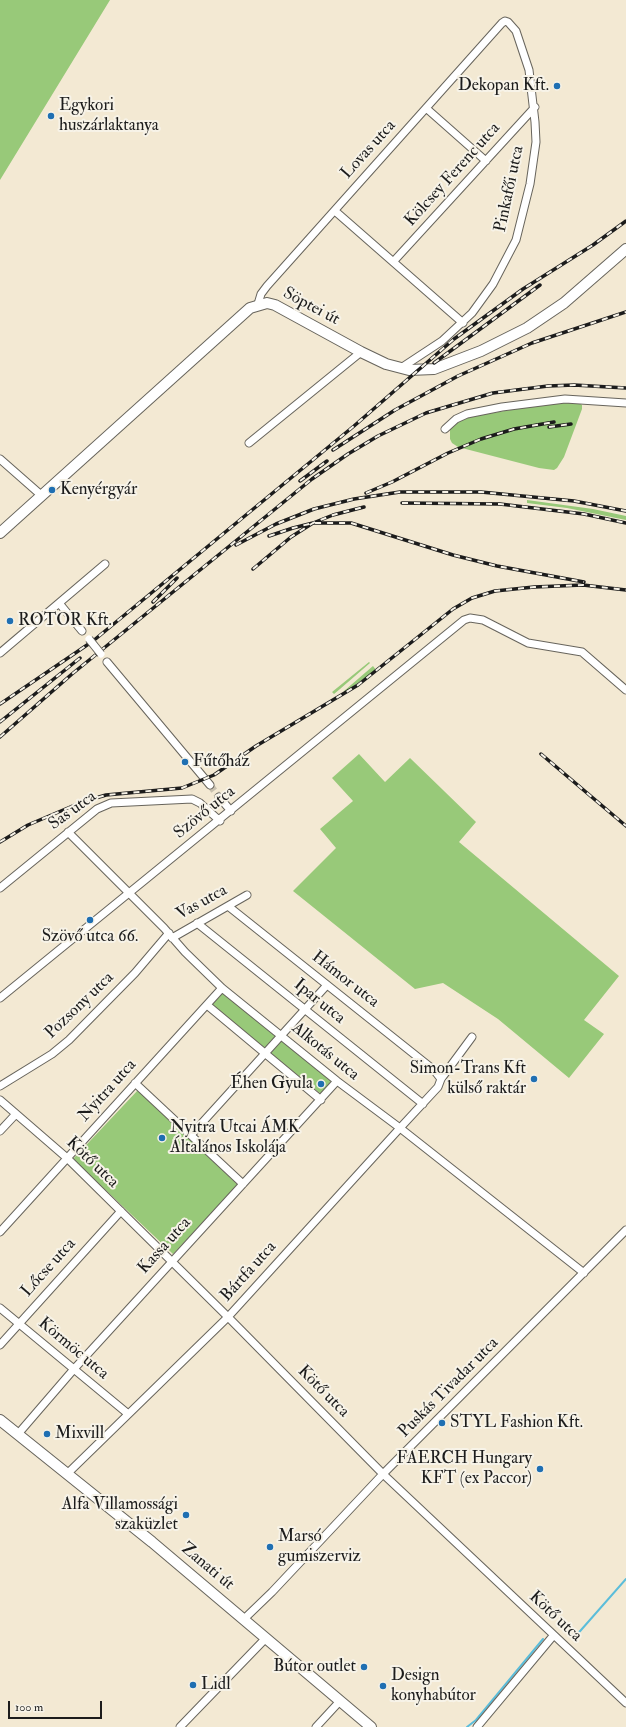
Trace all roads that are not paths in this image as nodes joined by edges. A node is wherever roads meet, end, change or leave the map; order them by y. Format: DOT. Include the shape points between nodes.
graph roads {
  1 [pos="508,22"];
  2 [pos="535,107"];
  3 [pos="426,108"];
  4 [pos="486,161"];
  5 [pos="335,211"];
  6 [pos="626,249"];
  7 [pos="393,262"];
  8 [pos="258,304"];
  9 [pos="463,323"];
  10 [pos="361,352"];
  11 [pos="400,368"];
  12 [pos="626,403"];
  13 [pos="445,429"];
  14 [pos="249,443"];
  15 [pos="0,459"];
  16 [pos="41,495"];
  17 [pos="0,533"];
  18 [pos="105,564"];
  19 [pos="59,603"];
  20 [pos="82,631"];
  21 [pos="88,639"];
  22 [pos="0,653"];
  23 [pos="101,654"];
  24 [pos="107,662"];
  25 [pos="626,690"];
  26 [pos="210,786"];
  27 [pos="219,797"];
  28 [pos="231,811"];
  29 [pos="220,820"];
  30 [pos="68,832"];
  31 [pos="0,888"];
  32 [pos="130,893"];
  33 [pos="247,895"];
  34 [pos="228,906"];
  35 [pos="197,923"];
  36 [pos="170,936"];
  37 [pos="327,985"];
  38 [pos="222,988"];
  39 [pos="0,998"];
  40 [pos="206,1005"];
  41 [pos="305,1010"];
  42 [pos="282,1036"];
  43 [pos="472,1037"];
  44 [pos="266,1053"];
  45 [pos="441,1079"];
  46 [pos="337,1081"];
  47 [pos="135,1083"];
  48 [pos="0,1086"];
  49 [pos="0,1100"];
  50 [pos="321,1100"];
  51 [pos="423,1104"];
  52 [pos="15,1114"];
  53 [pos="400,1128"];
  54 [pos="0,1132"];
  55 [pos="191,1135"];
  56 [pos="67,1158"];
  57 [pos="243,1184"];
  58 [pos="121,1211"];
  59 [pos="626,1230"];
  60 [pos="0,1232"];
  61 [pos="172,1261"];
  62 [pos="584,1273"];
  63 [pos="0,1308"];
  64 [pos="228,1316"];
  65 [pos="19,1324"];
  66 [pos="0,1345"];
  67 [pos="74,1369"];
  68 [pos="127,1414"];
  69 [pos="0,1420"];
  70 [pos="18,1434"];
  71 [pos="67,1474"];
  72 [pos="383,1474"];
  73 [pos="244,1619"];
  74 [pos="553,1636"];
  75 [pos="266,1638"];
  76 [pos="340,1701"];
  77 [pos="626,1702"];
  78 [pos="180,1727"];
  79 [pos="316,1727"];
  80 [pos="371,1727"];
  81 [pos="477,1727"];
  1 -- 2 [label="street, Pinkafői utca" via="516,31 529,70"];
  1 -- 3 [label="street, Lovas utca" via="502,23"];
  2 -- 4 [label="street, Kölcsey Ferenc utca"];
  2 -- 9 [label="street, Pinkafői utca" via="536,142 526,205 516,240 493,284"];
  3 -- 4 [label="street"];
  3 -- 5 [label="street, Lovas utca"];
  4 -- 7 [label="street, Kölcsey Ferenc utca"];
  5 -- 7 [label="street"];
  5 -- 8 [label="street, Lovas utca" via="267,286"];
  6 -- 11 [label="street, Söptei út" via="564,303 517,334 445,366 421,370"];
  7 -- 9 [label="street"];
  8 -- 10 [label="street, Söptei út" via="267,303 288,311"];
  8 -- 16 [label="street, Söptei út" via="243,312"];
  9 -- 11 [label="street, Pinkafői utca" via="432,348"];
  10 -- 11 [label="street, Söptei út"];
  10 -- 14 [label="street"];
  12 -- 13 [label="street" via="565,399 502,407 467,414 456,419"];
  15 -- 16 [label="street"];
  16 -- 17 [label="street, Söptei út"];
  18 -- 19 [label="street"];
  19 -- 20 [label="street"];
  19 -- 22 [label="street"];
  21 -- 23 [label="street, bridge"];
  24 -- 26 [label="street"];
  25 -- 28 [label="street, Szövő utca" via="582,652 528,643 483,620 470,618 464,620"];
  27 -- 28 [label="street"];
  28 -- 29 [label="street, Szövő utca"];
  29 -- 30 [label="street, Sas utca" via="192,799 117,802 97,809"];
  29 -- 32 [label="street, Szövő utca"];
  30 -- 31 [label="street, Sas utca"];
  30 -- 32 [label="street, Alkotás utca"];
  32 -- 36 [label="street, Alkotás utca"];
  32 -- 39 [label="street, Szövő utca"];
  33 -- 34 [label="street, Vas utca"];
  34 -- 35 [label="street, Vas utca"];
  34 -- 37 [label="street, Hámor utca"];
  35 -- 36 [label="street, Vas utca"];
  35 -- 41 [label="street, Ipar utca"];
  36 -- 38 [label="street, Alkotás utca"];
  36 -- 48 [label="street, Pozsony utca" via="69,1040 40,1062"];
  37 -- 41 [label="street"];
  37 -- 45 [label="street, Hámor utca" via="434,1070"];
  38 -- 40 [label="street, Nyitra utca"];
  38 -- 42 [label="street, Alkotás utca"];
  40 -- 44 [label="street"];
  40 -- 47 [label="street, Nyitra utca"];
  41 -- 42 [label="street"];
  41 -- 51 [label="street, Ipar utca"];
  42 -- 44 [label="street"];
  42 -- 46 [label="street, Alkotás utca"];
  43 -- 45 [label="street, Bártfa utca"];
  44 -- 50 [label="street"];
  44 -- 55 [label="street"];
  45 -- 51 [label="street, Bártfa utca" via="438,1088"];
  46 -- 50 [label="street, Kassa utca"];
  46 -- 53 [label="street, Alkotás utca"];
  47 -- 55 [label="street"];
  47 -- 56 [label="street, Nyitra utca"];
  49 -- 52 [label="street, Kötő utca"];
  50 -- 57 [label="street, Kassa utca"];
  51 -- 53 [label="street, Bártfa utca"];
  52 -- 54 [label="street"];
  52 -- 56 [label="street, Kötő utca"];
  53 -- 62 [label="street, Alkotás utca"];
  53 -- 64 [label="street, Bártfa utca"];
  55 -- 57 [label="street"];
  56 -- 58 [label="street, Kötő utca"];
  56 -- 60 [label="street, Nyitra utca"];
  57 -- 61 [label="street, Kassa utca"];
  58 -- 61 [label="street, Kötő utca"];
  58 -- 65 [label="street, Lőcse utca"];
  59 -- 62 [label="street, Puskás Tivadar utca"];
  61 -- 64 [label="street, Kötő utca"];
  61 -- 67 [label="street, Kassa utca"];
  62 -- 72 [label="street, Puskás Tivadar utca"];
  63 -- 65 [label="street, Körmöc utca"];
  64 -- 68 [label="street, Bártfa utca"];
  64 -- 72 [label="street, Kötő utca"];
  65 -- 66 [label="street, Lőcse utca"];
  65 -- 67 [label="street, Körmöc utca"];
  67 -- 68 [label="street, Körmöc utca"];
  67 -- 70 [label="street, Kassa utca"];
  68 -- 71 [label="street, Bártfa utca"];
  69 -- 70 [label="street, Zanati út"];
  70 -- 71 [label="street, Zanati út"];
  71 -- 73 [label="street, Zanati út"];
  72 -- 73 [label="street, Puskás Tivadar utca"];
  72 -- 74 [label="street, Kötő utca"];
  73 -- 75 [label="street, Zanati út"];
  74 -- 77 [label="street, Kötő utca"];
  74 -- 81 [label="street"];
  75 -- 76 [label="street, Zanati út"];
  75 -- 78 [label="street"];
  76 -- 79 [label="street"];
  76 -- 80 [label="street, Zanati út"];
}
